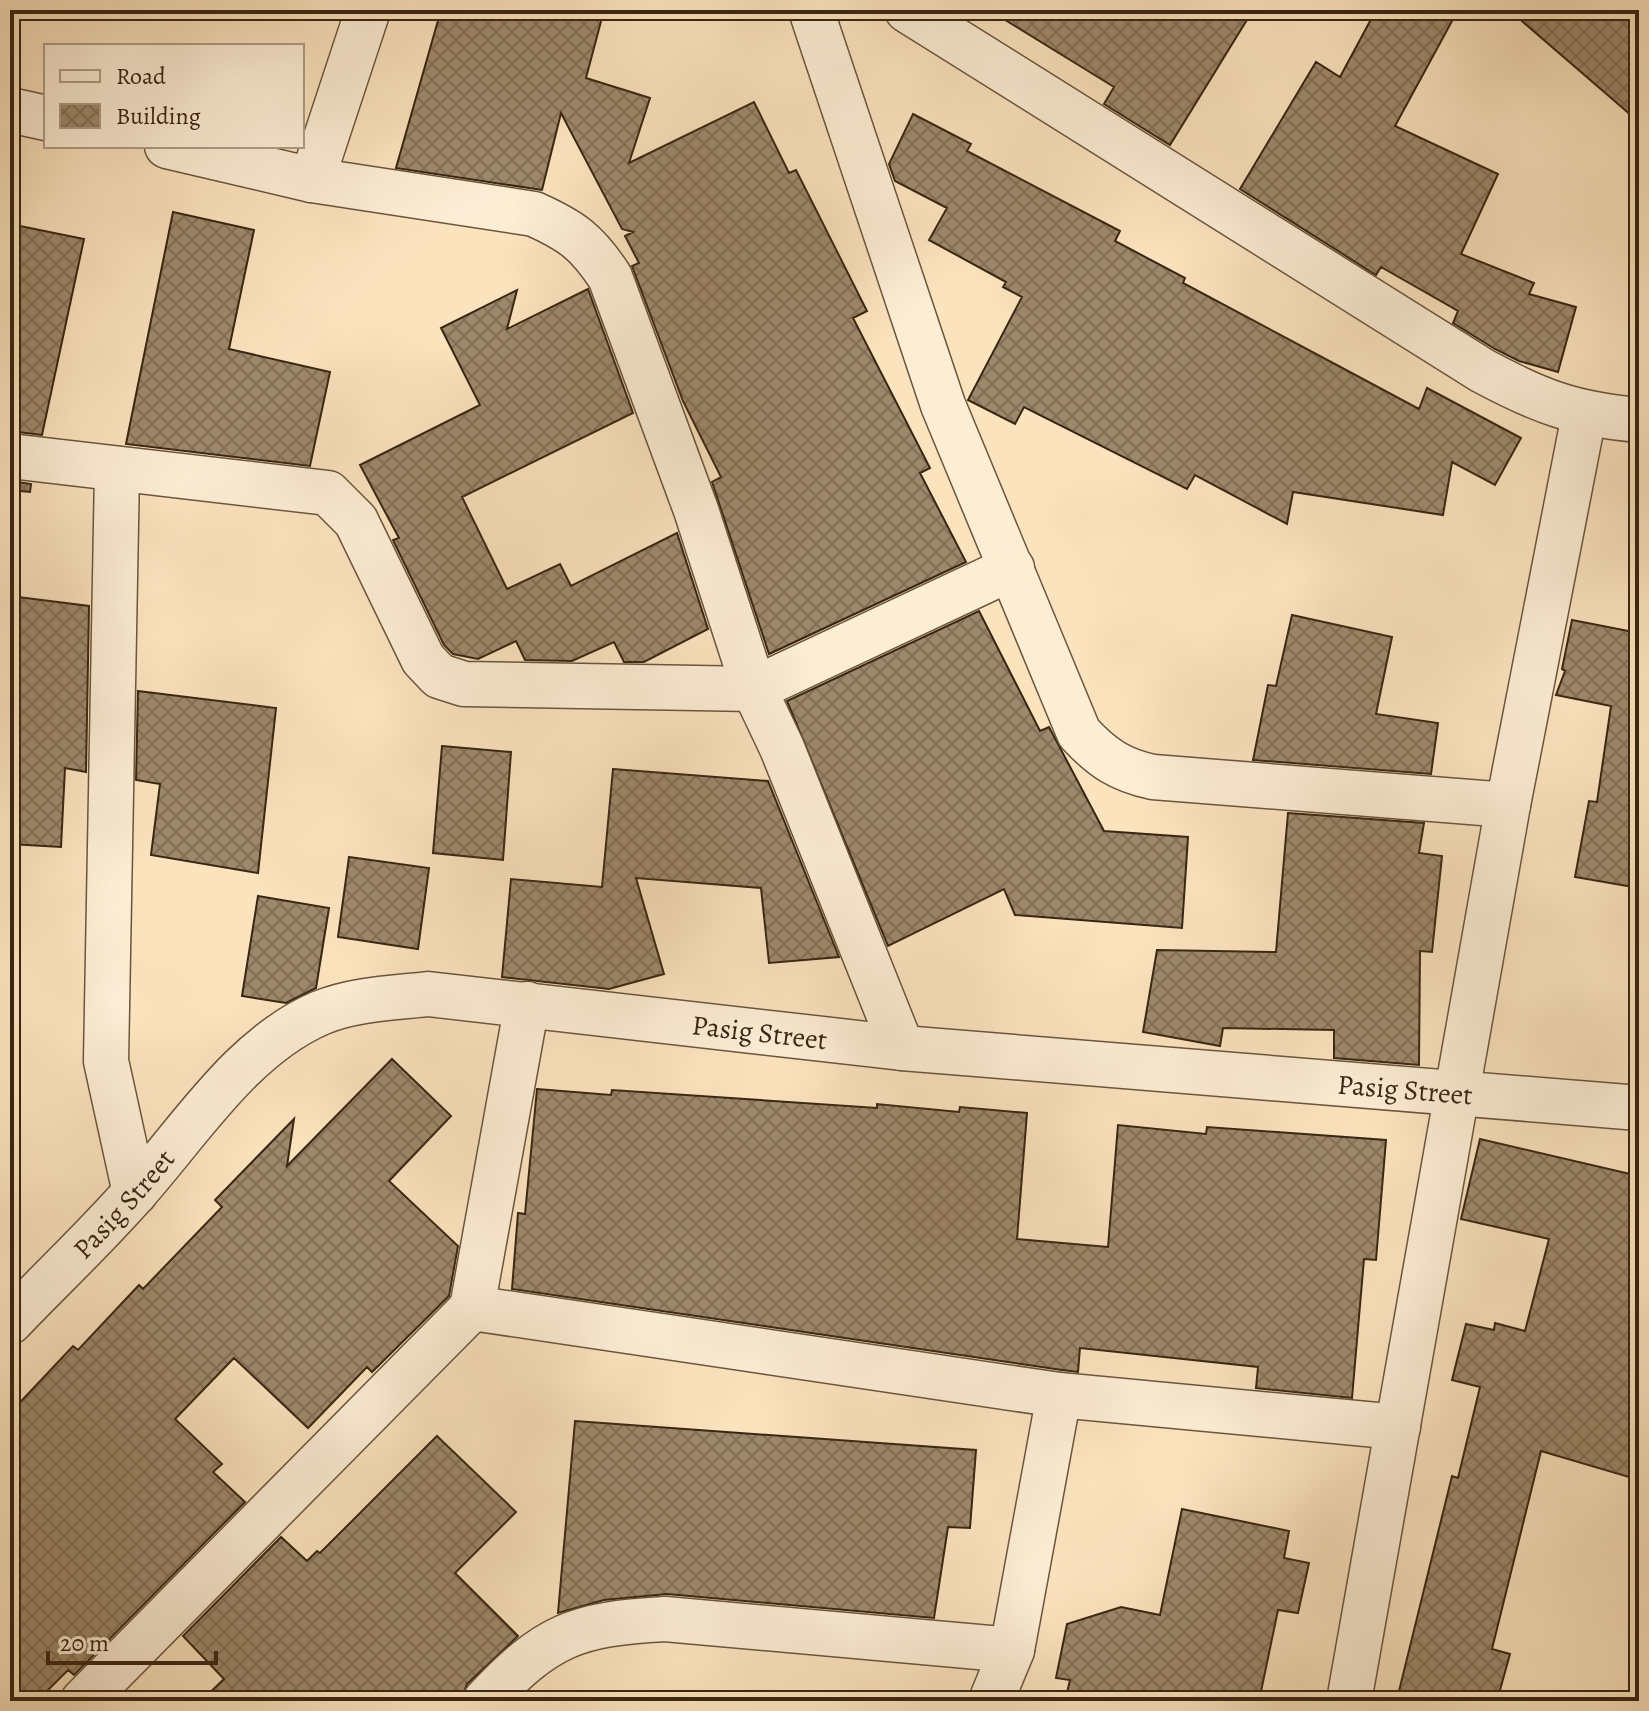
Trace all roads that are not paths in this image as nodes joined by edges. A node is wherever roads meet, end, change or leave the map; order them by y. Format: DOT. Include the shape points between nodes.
graph roads {
  1 [pos="368,10"];
  2 [pos="811,10"];
  3 [pos="907,10"];
  4 [pos="10,110"];
  5 [pos="44,118"];
  6 [pos="176,148"];
  7 [pos="312,180"];
  8 [pos="1584,415"];
  9 [pos="1639,420"];
  10 [pos="10,456"];
  11 [pos="117,471"];
  12 [pos="1012,568"];
  13 [pos="754,689"];
  14 [pos="1508,805"];
  15 [pos="527,1004"];
  16 [pos="902,1048"];
  17 [pos="1457,1092"];
  18 [pos="1639,1108"];
  19 [pos="135,1193"];
  20 [pos="472,1308"];
  21 [pos="10,1322"];
  22 [pos="1059,1395"];
  23 [pos="1398,1427"];
  24 [pos="1012,1650"];
  25 [pos="83,1701"];
  26 [pos="485,1701"];
  27 [pos="991,1701"];
  28 [pos="1349,1701"];
  1 -- 7 [label="street"];
  2 -- 12 [label="street" via="943,405"];
  3 -- 8 [label="street" via="1483,371 1535,399"];
  4 -- 5 [label="street"];
  6 -- 7 [label="street"];
  7 -- 13 [label="street" via="534,214 589,246 610,277 696,510"];
  8 -- 9 [label="street"];
  8 -- 14 [label="street"];
  10 -- 11 [label="street"];
  11 -- 13 [label="street" via="328,493 356,521 423,659 439,676 464,684"];
  11 -- 19 [label="street" via="106,1061"];
  12 -- 13 [label="street"];
  12 -- 14 [label="street" via="1079,733 1101,757 1126,771"];
  13 -- 16 [label="street"];
  14 -- 17 [label="street"];
  15 -- 16 [label="street, Pasig Street"];
  15 -- 19 [label="street, Pasig Street" via="428,994 322,1013 281,1034 247,1063"];
  15 -- 20 [label="street"];
  16 -- 17 [label="street, Pasig Street"];
  17 -- 18 [label="street, Pasig Street"];
  17 -- 23 [label="street"];
  19 -- 21 [label="street, Pasig Street"];
  20 -- 22 [label="street"];
  20 -- 25 [label="street"];
  22 -- 23 [label="street"];
  22 -- 24 [label="street"];
  23 -- 28 [label="street"];
  24 -- 26 [label="street" via="665,1619 614,1622 567,1634 534,1654"];
  24 -- 27 [label="street"];
}
